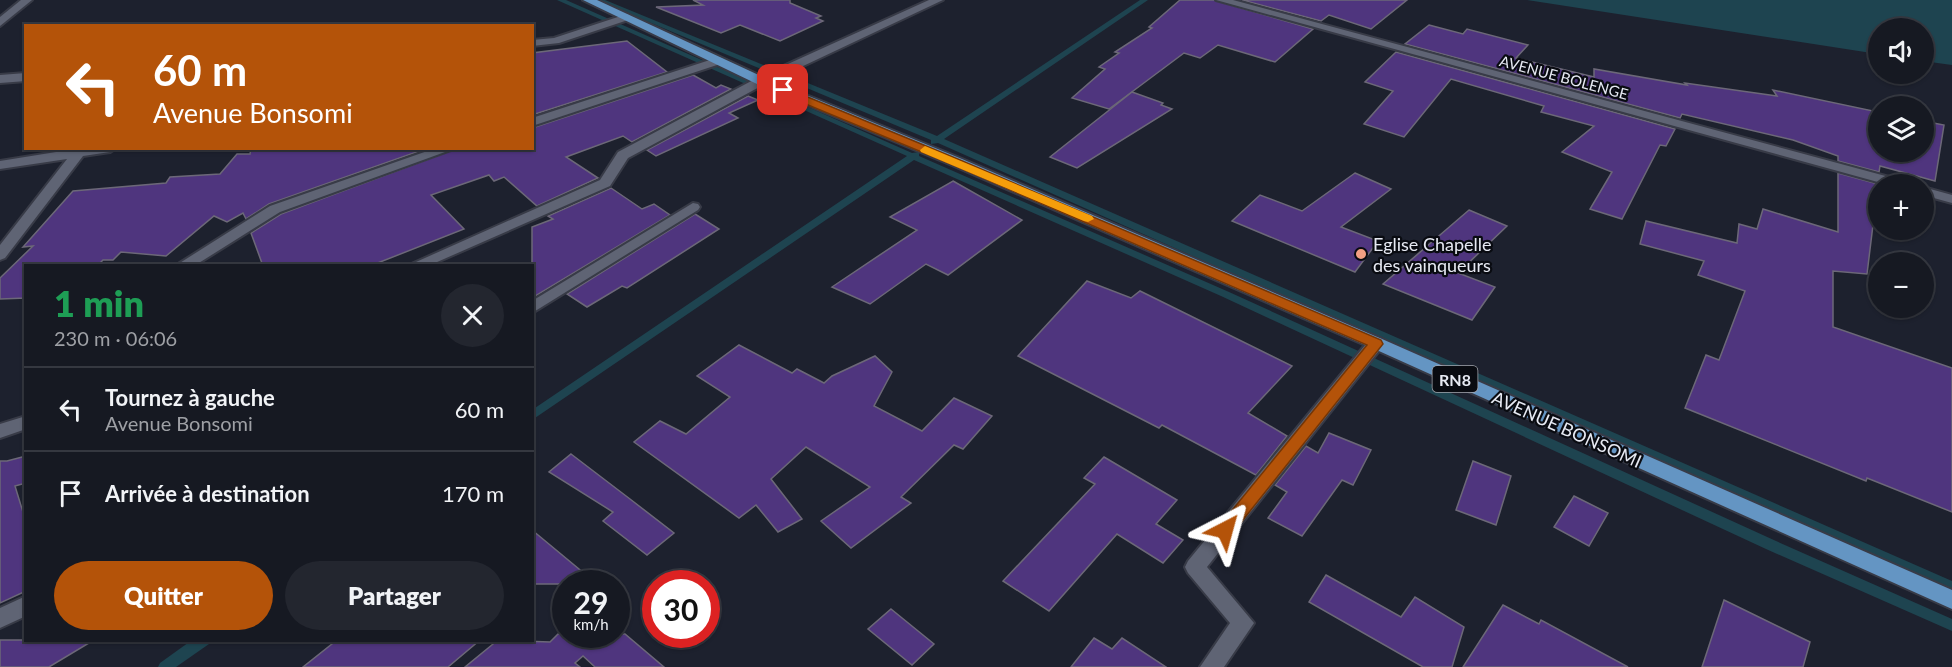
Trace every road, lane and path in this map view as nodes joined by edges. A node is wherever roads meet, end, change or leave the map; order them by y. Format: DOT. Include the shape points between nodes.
graph roads {
  1 [pos="27,0"];
  2 [pos="588,0"];
  3 [pos="938,0"];
  4 [pos="1221,0"];
  5 [pos="627,17"];
  6 [pos="0,23"];
  7 [pos="534,43"];
  8 [pos="719,61"];
  9 [pos="24,77"];
  10 [pos="0,79"];
  11 [pos="761,81"];
  12 [pos="534,121"];
  13 [pos="99,150"];
  14 [pos="444,150"];
  15 [pos="78,154"];
  16 [pos="0,165"];
  17 [pos="1868,176"];
  18 [pos="1934,194"];
  19 [pos="1952,199"];
  20 [pos="693,207"];
  21 [pos="0,255"];
  22 [pos="185,264"];
  23 [pos="419,264"];
  24 [pos="534,308"];
  25 [pos="1376,344"];
  26 [pos="24,423"];
  27 [pos="0,431"];
  28 [pos="1952,600"];
  29 [pos="24,606"];
  30 [pos="0,619"];
  31 [pos="1211,667"];
  1 -- 6 [label="street"];
  2 -- 5 [label="main road, AVENUE BONSOMI / RN8"];
  3 -- 11 [label="street"];
  4 -- 17 [label="street, AVENUE BOLENGE"];
  5 -- 7 [label="street" via="555,41"];
  5 -- 8 [label="main road, AVENUE BONSOMI / RN8"];
  8 -- 11 [label="main road, AVENUE BONSOMI / RN8"];
  8 -- 12 [label="street"];
  9 -- 10 [label="street"];
  11 -- 23 [label="street" via="623,155 605,183"];
  11 -- 25 [label="main road, AVENUE BONSOMI / RN8"];
  13 -- 15 [label="street"];
  14 -- 22 [label="street" via="275,209"];
  15 -- 16 [label="street"];
  15 -- 21 [label="street"];
  18 -- 19 [label="street"];
  20 -- 24 [label="street"];
  25 -- 28 [label="main road, AVENUE BONSOMI / RN8"];
  25 -- 31 [label="street" via="1195,567 1243,623"];
  26 -- 27 [label="street"];
  29 -- 30 [label="street"];
}
